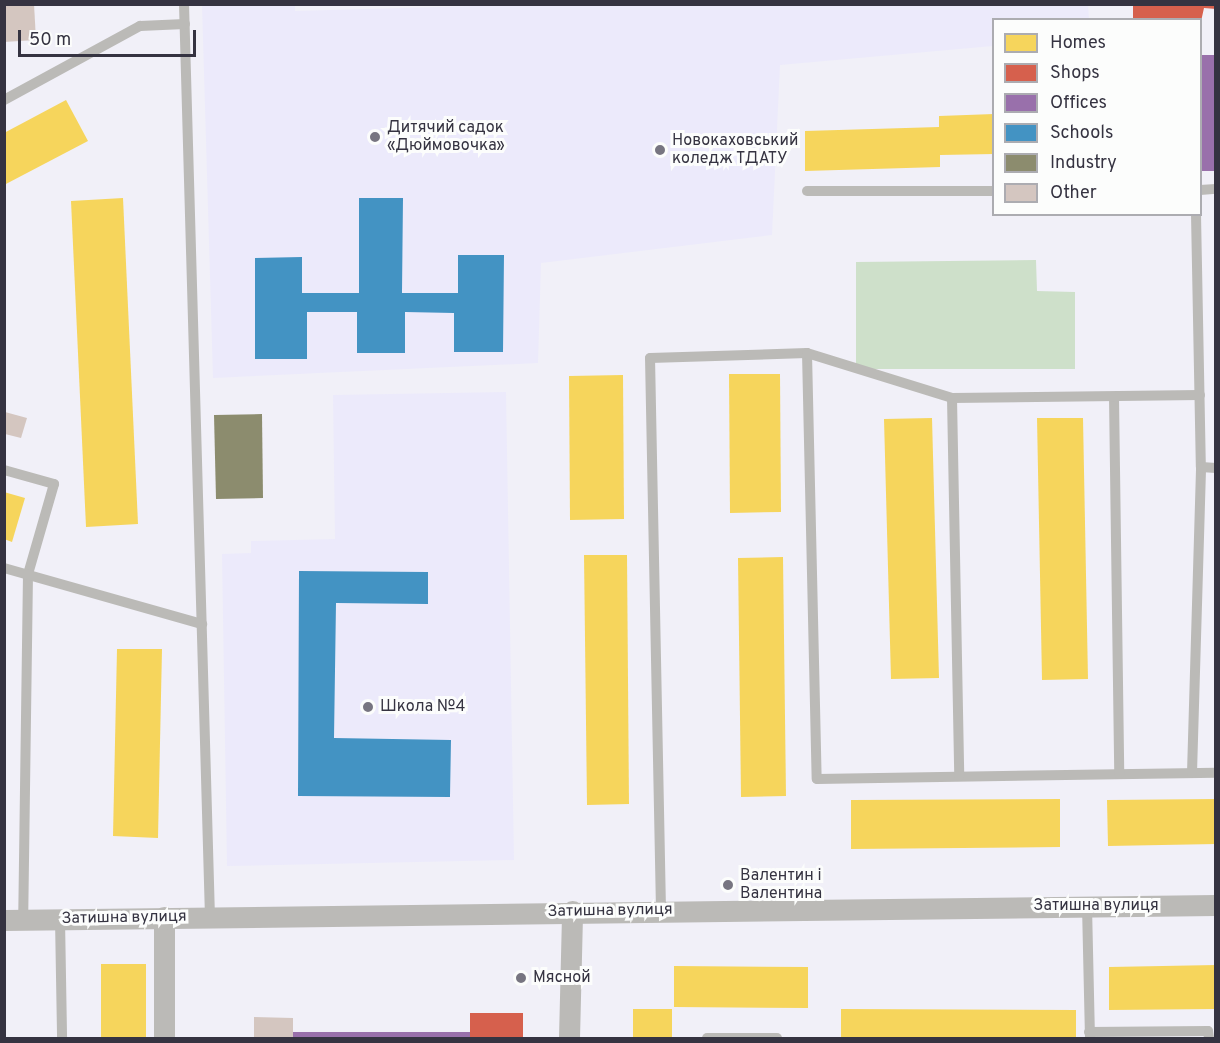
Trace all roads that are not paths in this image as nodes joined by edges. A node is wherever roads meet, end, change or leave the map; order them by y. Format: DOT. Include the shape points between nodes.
graph roads {
  1 [pos="184,4"];
  2 [pos="185,24"];
  3 [pos="4,100"];
  4 [pos="992,190"];
  5 [pos="807,191"];
  6 [pos="1196,216"];
  7 [pos="807,353"];
  8 [pos="1200,395"];
  9 [pos="1114,397"];
  10 [pos="952,398"];
  11 [pos="1201,467"];
  12 [pos="1215,468"];
  13 [pos="4,470"];
  14 [pos="4,568"];
  15 [pos="28,574"];
  16 [pos="202,624"];
  17 [pos="1192,773"];
  18 [pos="1215,773"];
  19 [pos="1119,774"];
  20 [pos="958,776"];
  21 [pos="1215,905"];
  22 [pos="1087,906"];
  23 [pos="661,910"];
  24 [pos="572,911"];
  25 [pos="210,916"];
  26 [pos="164,917"];
  27 [pos="60,919"];
  28 [pos="14,920"];
  29 [pos="1090,1035"];
  30 [pos="62,1038"];
  31 [pos="164,1038"];
  32 [pos="569,1038"];
  33 [pos="706,1038"];
  34 [pos="777,1038"];
  35 [pos="1209,1038"];
  1 -- 2 [label="lane"];
  2 -- 3 [label="lane" via="140,26"];
  2 -- 16 [label="lane"];
  4 -- 5 [label="lane"];
  6 -- 8 [label="lane"];
  7 -- 10 [label="lane"];
  7 -- 20 [label="lane" via="818,778"];
  7 -- 23 [label="lane" via="650,358"];
  8 -- 9 [label="lane"];
  8 -- 11 [label="lane"];
  9 -- 10 [label="lane"];
  9 -- 19 [label="lane"];
  10 -- 20 [label="lane"];
  11 -- 12 [label="lane"];
  11 -- 17 [label="lane"];
  13 -- 15 [label="lane" via="54,484"];
  14 -- 15 [label="lane"];
  15 -- 16 [label="lane"];
  15 -- 28 [label="lane"];
  16 -- 25 [label="lane"];
  17 -- 18 [label="lane"];
  17 -- 19 [label="lane"];
  19 -- 20 [label="lane"];
  21 -- 22 [label="street, Затишна вулиця"];
  22 -- 23 [label="street, Затишна вулиця"];
  22 -- 29 [label="lane"];
  23 -- 24 [label="street, Затишна вулиця"];
  24 -- 25 [label="street, Затишна вулиця"];
  24 -- 32 [label="street"];
  25 -- 26 [label="street, Затишна вулиця"];
  26 -- 27 [label="street, Затишна вулиця"];
  26 -- 31 [label="street"];
  27 -- 28 [label="street, Затишна вулиця"];
  27 -- 30 [label="lane"];
  29 -- 35 [label="lane" via="1208,1031"];
  33 -- 34 [label="lane"];
}
